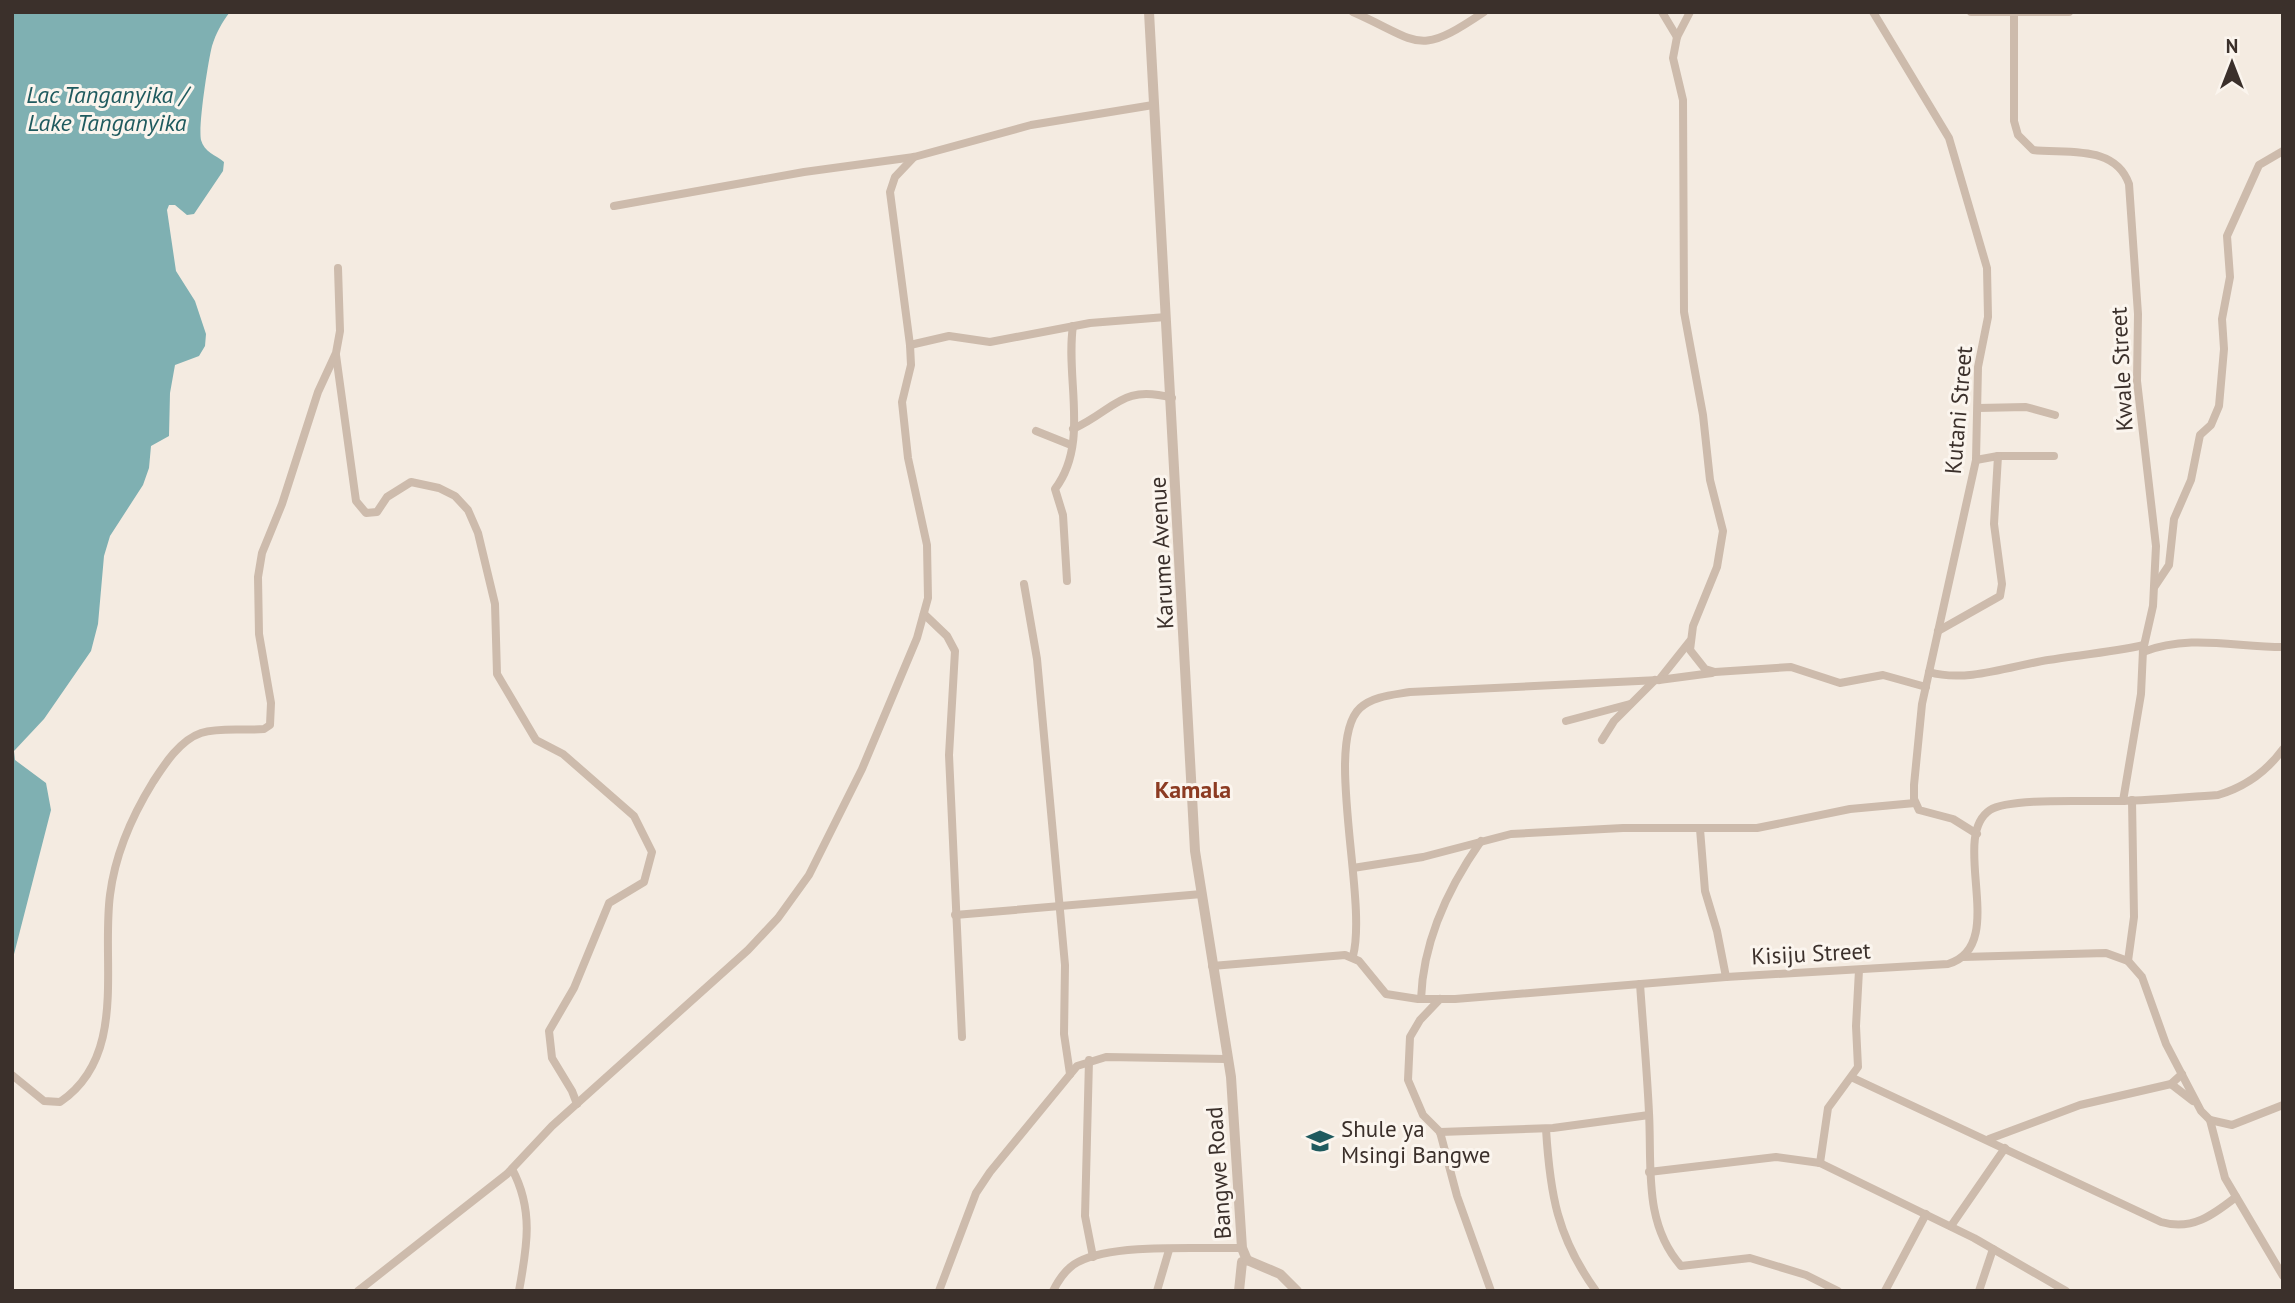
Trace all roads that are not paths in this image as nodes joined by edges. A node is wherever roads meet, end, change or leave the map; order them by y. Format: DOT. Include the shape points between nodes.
graph roads {
  1 [pos="1149,12"];
  2 [pos="1353,12"];
  3 [pos="1485,12"];
  4 [pos="1662,12"];
  5 [pos="1690,12"];
  6 [pos="1873,12"];
  7 [pos="1971,12"];
  8 [pos="2069,12"];
  9 [pos="2014,15"];
  10 [pos="1677,37"];
  11 [pos="1153,104"];
  12 [pos="2283,151"];
  13 [pos="914,157"];
  14 [pos="614,206"];
  15 [pos="338,268"];
  16 [pos="1166,317"];
  17 [pos="1073,326"];
  18 [pos="910,345"];
  19 [pos="336,353"];
  20 [pos="1171,398"];
  21 [pos="1978,408"];
  22 [pos="2055,415"];
  23 [pos="1073,429"];
  24 [pos="1036,431"];
  25 [pos="1071,445"];
  26 [pos="1998,456"];
  27 [pos="2054,456"];
  28 [pos="1976,460"];
  29 [pos="1067,581"];
  30 [pos="1024,584"];
  31 [pos="2154,586"];
  32 [pos="924,614"];
  33 [pos="1938,631"];
  34 [pos="1690,640"];
  35 [pos="2283,647"];
  36 [pos="2144,649"];
  37 [pos="1721,672"];
  38 [pos="1929,672"];
  39 [pos="1657,680"];
  40 [pos="1926,687"];
  41 [pos="1630,704"];
  42 [pos="1566,722"];
  43 [pos="1602,740"];
  44 [pos="2283,749"];
  45 [pos="2128,801"];
  46 [pos="1915,803"];
  47 [pos="1700,829"];
  48 [pos="1977,834"];
  49 [pos="1481,841"];
  50 [pos="1353,868"];
  51 [pos="1202,894"];
  52 [pos="1057,906"];
  53 [pos="955,915"];
  54 [pos="1353,956"];
  55 [pos="1963,957"];
  56 [pos="2128,961"];
  57 [pos="1212,966"];
  58 [pos="1859,970"];
  59 [pos="1726,977"];
  60 [pos="1640,984"];
  61 [pos="1421,999"];
  62 [pos="1440,999"];
  63 [pos="962,1037"];
  64 [pos="1226,1059"];
  65 [pos="1089,1060"];
  66 [pos="1070,1074"];
  67 [pos="2182,1074"];
  68 [pos="12,1075"];
  69 [pos="1853,1078"];
  70 [pos="2171,1084"];
  71 [pos="1232,1089"];
  72 [pos="2196,1103"];
  73 [pos="577,1104"];
  74 [pos="2283,1105"];
  75 [pos="1649,1115"];
  76 [pos="2210,1120"];
  77 [pos="1546,1129"];
  78 [pos="1440,1132"];
  79 [pos="1989,1139"];
  80 [pos="2005,1148"];
  81 [pos="1820,1163"];
  82 [pos="512,1169"];
  83 [pos="1649,1172"];
  84 [pos="2236,1197"];
  85 [pos="1926,1214"];
  86 [pos="1951,1226"];
  87 [pos="1241,1248"];
  88 [pos="1993,1249"];
  89 [pos="1169,1250"];
  90 [pos="1093,1257"];
  91 [pos="1247,1259"];
  92 [pos="2283,1276"];
  93 [pos="358,1291"];
  94 [pos="519,1291"];
  95 [pos="939,1291"];
  96 [pos="1053,1291"];
  97 [pos="1157,1291"];
  98 [pos="1239,1291"];
  99 [pos="1297,1291"];
  100 [pos="1491,1291"];
  101 [pos="1595,1291"];
  102 [pos="1838,1291"];
  103 [pos="1885,1291"];
  104 [pos="1979,1291"];
  105 [pos="2066,1291"];
  1 -- 11 [label="street, Karume Avenue"];
  2 -- 3 [label="street" via="1421,43 1439,39"];
  4 -- 10 [label="street"];
  5 -- 10 [label="street"];
  6 -- 21 [label="street, Kutani Street" via="1949,138 1981,241 1988,317 1978,367"];
  7 -- 9 [label="street"];
  8 -- 9 [label="street"];
  9 -- 31 [label="street, Kwale Street" via="2013,99 2018,135 2033,150 2106,158 2125,173 2129,184 2138,314 2137,381 2157,546"];
  10 -- 34 [label="street" via="1674,67 1683,100 1684,312 1710,478 1723,531 1717,567"];
  11 -- 13 [label="street" via="1031,125"];
  11 -- 16 [label="street, Karume Avenue"];
  12 -- 31 [label="street" via="2259,164 2228,236 2230,277 2222,319 2219,406 2211,425 2200,435 2191,480 2174,519 2169,565"];
  13 -- 14 [label="street"];
  13 -- 18 [label="street" via="895,177 890,192"];
  15 -- 19 [label="street"];
  16 -- 17 [label="street"];
  16 -- 20 [label="street, Karume Avenue"];
  17 -- 18 [label="street" via="990,342 949,336"];
  17 -- 23 [label="street"];
  18 -- 32 [label="street" via="911,365 902,402 908,458 927,545"];
  19 -- 68 [label="street" via="318,392 260,565 256,601 273,718 270,725 199,734 160,769 125,838 110,891 106,1028 98,1056 60,1102 44,1101"];
  19 -- 73 [label="street" via="356,501 366,513 377,512 387,497 411,482 439,488 468,510 495,604 496,674 536,740 562,754 634,816 652,852 644,882 609,903 574,988 549,1031 552,1058"];
  20 -- 23 [label="street" via="1152,393 1125,396"];
  20 -- 51 [label="street, Karume Avenue" via="1195,851"];
  21 -- 22 [label="street" via="2026,407"];
  21 -- 28 [label="street, Kutani Street"];
  23 -- 25 [label="street"];
  24 -- 25 [label="street"];
  25 -- 29 [label="street" via="1063,478 1055,489 1063,515"];
  26 -- 27 [label="street"];
  26 -- 28 [label="street"];
  26 -- 33 [label="street" via="1994,524 2000,596"];
  28 -- 33 [label="street, Kutani Street"];
  30 -- 52 [label="street" via="1037,659"];
  31 -- 36 [label="street, Kwale Street"];
  32 -- 53 [label="street" via="947,636 954,651 949,755"];
  32 -- 73 [label="street" via="862,769 809,875 748,950"];
  33 -- 38 [label="street, Kutani Street"];
  34 -- 37 [label="street" via="1695,660 1705,669"];
  34 -- 39 [label="street"];
  35 -- 36 [label="street" via="2204,641"];
  36 -- 38 [label="street" via="1955,676"];
  36 -- 45 [label="street, Kwale Street"];
  37 -- 39 [label="street"];
  37 -- 40 [label="street" via="1791,667 1840,683 1883,675"];
  38 -- 40 [label="street, Kutani Street"];
  39 -- 41 [label="street"];
  39 -- 50 [label="street" via="1410,692 1374,699 1361,707 1348,729 1343,778"];
  40 -- 46 [label="street, Kutani Street" via="1916,751"];
  41 -- 42 [label="street"];
  41 -- 43 [label="street"];
  44 -- 45 [label="street" via="2263,771 2232,791"];
  45 -- 48 [label="street" via="1996,807 1986,812"];
  45 -- 56 [label="street, Kwale Street" via="2134,917"];
  46 -- 47 [label="street" via="1850,809 1757,828"];
  46 -- 48 [label="street" via="1919,810 1953,819"];
  47 -- 49 [label="street" via="1529,832"];
  47 -- 59 [label="street" via="1705,891"];
  48 -- 55 [label="street" via="1975,938"];
  49 -- 50 [label="street" via="1423,857"];
  49 -- 61 [label="street" via="1456,878 1433,931"];
  50 -- 54 [label="street" via="1358,913"];
  51 -- 52 [label="street"];
  51 -- 57 [label="street, Karume Avenue"];
  52 -- 53 [label="street"];
  52 -- 66 [label="street"];
  53 -- 63 [label="street"];
  54 -- 57 [label="street"];
  54 -- 61 [label="street, Kisiju Street" via="1381,992"];
  55 -- 56 [label="street, Kisiju Street" via="2106,953"];
  55 -- 58 [label="street, Kisiju Street" via="1948,964"];
  56 -- 67 [label="street" via="2142,977 2161,1034"];
  57 -- 64 [label="street, Karume Avenue"];
  58 -- 59 [label="street, Kisiju Street"];
  58 -- 69 [label="street" via="1858,1068"];
  59 -- 60 [label="street, Kisiju Street"];
  60 -- 62 [label="street, Kisiju Street"];
  60 -- 75 [label="street"];
  61 -- 62 [label="street, Kisiju Street"];
  62 -- 78 [label="street" via="1414,1028 1408,1064 1413,1097"];
  64 -- 65 [label="street"];
  64 -- 71 [label="street, Karume Avenue"];
  65 -- 66 [label="street"];
  65 -- 90 [label="street" via="1085,1216"];
  66 -- 95 [label="street" via="989,1171 976,1193"];
  67 -- 70 [label="street"];
  67 -- 72 [label="street"];
  69 -- 79 [label="street"];
  69 -- 81 [label="street" via="1828,1108"];
  70 -- 72 [label="street"];
  70 -- 79 [label="street" via="2080,1105"];
  71 -- 87 [label="street, Bangwe Road"];
  72 -- 76 [label="street"];
  73 -- 82 [label="street"];
  74 -- 76 [label="street" via="2232,1125"];
  75 -- 77 [label="street"];
  75 -- 83 [label="street"];
  76 -- 84 [label="street" via="2220,1166"];
  77 -- 78 [label="street"];
  77 -- 101 [label="street" via="1548,1176 1559,1223 1578,1267"];
  78 -- 100 [label="street"];
  79 -- 80 [label="street"];
  80 -- 84 [label="street" via="2173,1226 2202,1221"];
  80 -- 86 [label="street"];
  81 -- 83 [label="street" via="1776,1157"];
  81 -- 85 [label="street"];
  82 -- 93 [label="street"];
  82 -- 94 [label="street" via="527,1212 528,1244"];
  83 -- 102 [label="street" via="1656,1220 1681,1266 1749,1258 1805,1275"];
  84 -- 92 [label="street"];
  85 -- 86 [label="street"];
  85 -- 103 [label="street"];
  86 -- 88 [label="street"];
  87 -- 89 [label="street"];
  87 -- 91 [label="street, Bangwe Road"];
  88 -- 104 [label="street"];
  88 -- 105 [label="street"];
  89 -- 90 [label="street"];
  89 -- 97 [label="street"];
  90 -- 96 [label="street" via="1066,1271"];
  91 -- 98 [label="street, Bangwe Road" via="1242,1262"];
  91 -- 99 [label="street" via="1280,1274"];
}
